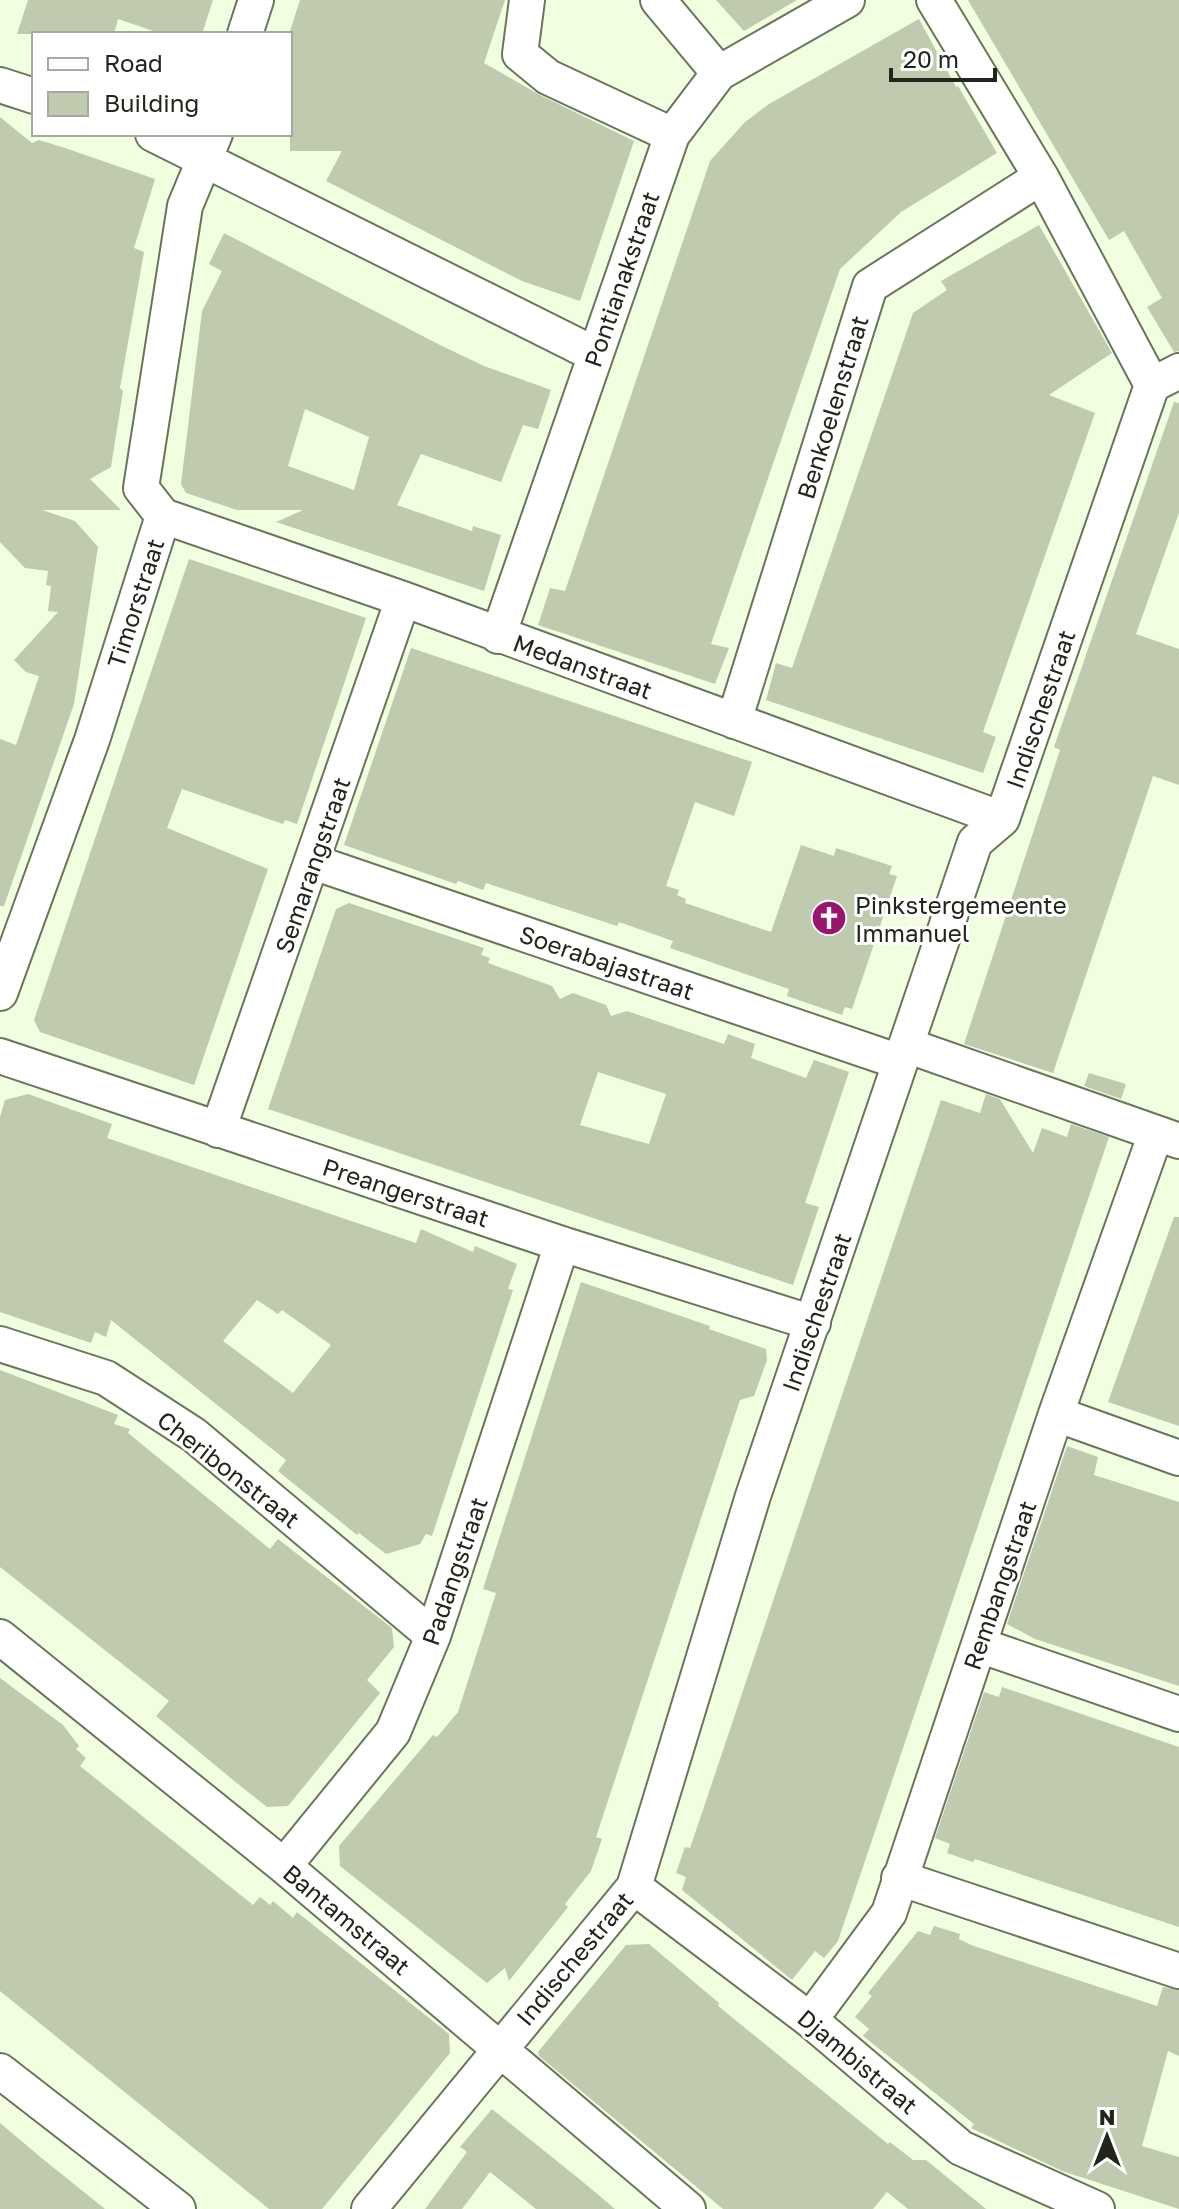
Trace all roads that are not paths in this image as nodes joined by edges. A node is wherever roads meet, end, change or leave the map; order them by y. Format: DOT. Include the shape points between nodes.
graph roads {
  1 [pos="256,0"];
  2 [pos="527,0"];
  3 [pos="658,0"];
  4 [pos="847,0"];
  5 [pos="934,0"];
  6 [pos="246,32"];
  7 [pos="719,73"];
  8 [pos="0,85"];
  9 [pos="32,95"];
  10 [pos="672,135"];
  11 [pos="159,136"];
  12 [pos="210,148"];
  13 [pos="1041,177"];
  14 [pos="594,354"];
  15 [pos="1165,378"];
  16 [pos="163,516"];
  17 [pos="403,599"];
  18 [pos="498,636"];
  19 [pos="734,721"];
  20 [pos="1002,819"];
  21 [pos="313,862"];
  22 [pos="1,993"];
  23 [pos="903,1053"];
  24 [pos="0,1056"];
  25 [pos="218,1130"];
  26 [pos="1168,1137"];
  27 [pos="562,1244"];
  28 [pos="813,1323"];
  29 [pos="0,1344"];
  30 [pos="1056,1414"];
  31 [pos="1179,1458"];
  32 [pos="433,1636"];
  33 [pos="0,1637"];
  34 [pos="979,1645"];
  35 [pos="1179,1714"];
  36 [pos="284,1866"];
  37 [pos="899,1878"];
  38 [pos="634,1887"];
  39 [pos="1179,1971"];
  40 [pos="810,2020"];
  41 [pos="500,2047"];
  42 [pos="0,2071"];
  43 [pos="178,2209"];
  44 [pos="369,2209"];
  45 [pos="688,2209"];
  46 [pos="1097,2209"];
  1 -- 6 [label="street"];
  2 -- 10 [label="street" via="520,54 548,77"];
  3 -- 7 [label="street"];
  4 -- 7 [label="street, Pontianakstraat"];
  5 -- 13 [label="street"];
  7 -- 10 [label="street, Pontianakstraat"];
  8 -- 9 [label="street"];
  10 -- 14 [label="street, Pontianakstraat"];
  11 -- 12 [label="street"];
  12 -- 14 [label="street"];
  12 -- 16 [label="street, Timorstraat" via="185,206 141,488"];
  13 -- 15 [label="street"];
  13 -- 19 [label="street, Benkoelenstraat" via="870,286"];
  14 -- 18 [label="street, Pontianakstraat"];
  15 -- 20 [label="street, Indischestraat"];
  16 -- 17 [label="street, Medanstraat"];
  16 -- 22 [label="street, Timorstraat" via="92,740"];
  17 -- 18 [label="street, Medanstraat"];
  17 -- 21 [label="street, Semarangstraat"];
  18 -- 19 [label="street, Medanstraat"];
  19 -- 20 [label="street, Medanstraat"];
  20 -- 23 [label="street, Indischestraat" via="975,842"];
  21 -- 23 [label="street, Soerabajastraat"];
  21 -- 25 [label="street, Semarangstraat"];
  23 -- 26 [label="street, Soerabajastraat"];
  23 -- 28 [label="street, Indischestraat"];
  24 -- 25 [label="street, Preangerstraat"];
  25 -- 27 [label="street, Preangerstraat"];
  26 -- 30 [label="street, Rembangstraat"];
  27 -- 28 [label="street, Preangerstraat"];
  27 -- 32 [label="street, Padangstraat"];
  28 -- 38 [label="street, Indischestraat" via="753,1496"];
  29 -- 32 [label="street, Cheribonstraat" via="106,1378 194,1435"];
  30 -- 31 [label="street"];
  30 -- 34 [label="street, Rembangstraat"];
  32 -- 36 [label="street, Padangstraat" via="393,1732"];
  33 -- 36 [label="street, Bantamstraat"];
  34 -- 35 [label="street"];
  34 -- 37 [label="street, Rembangstraat"];
  36 -- 41 [label="street, Bantamstraat"];
  37 -- 39 [label="street"];
  37 -- 40 [label="street, Rembangstraat" via="889,1913"];
  38 -- 40 [label="street, Djambistraat"];
  38 -- 41 [label="street, Indischestraat"];
  40 -- 46 [label="street, Djambistraat" via="961,2148"];
  41 -- 44 [label="street, Indischestraat"];
  41 -- 45 [label="street, Bantamstraat"];
  42 -- 43 [label="street"];
}
